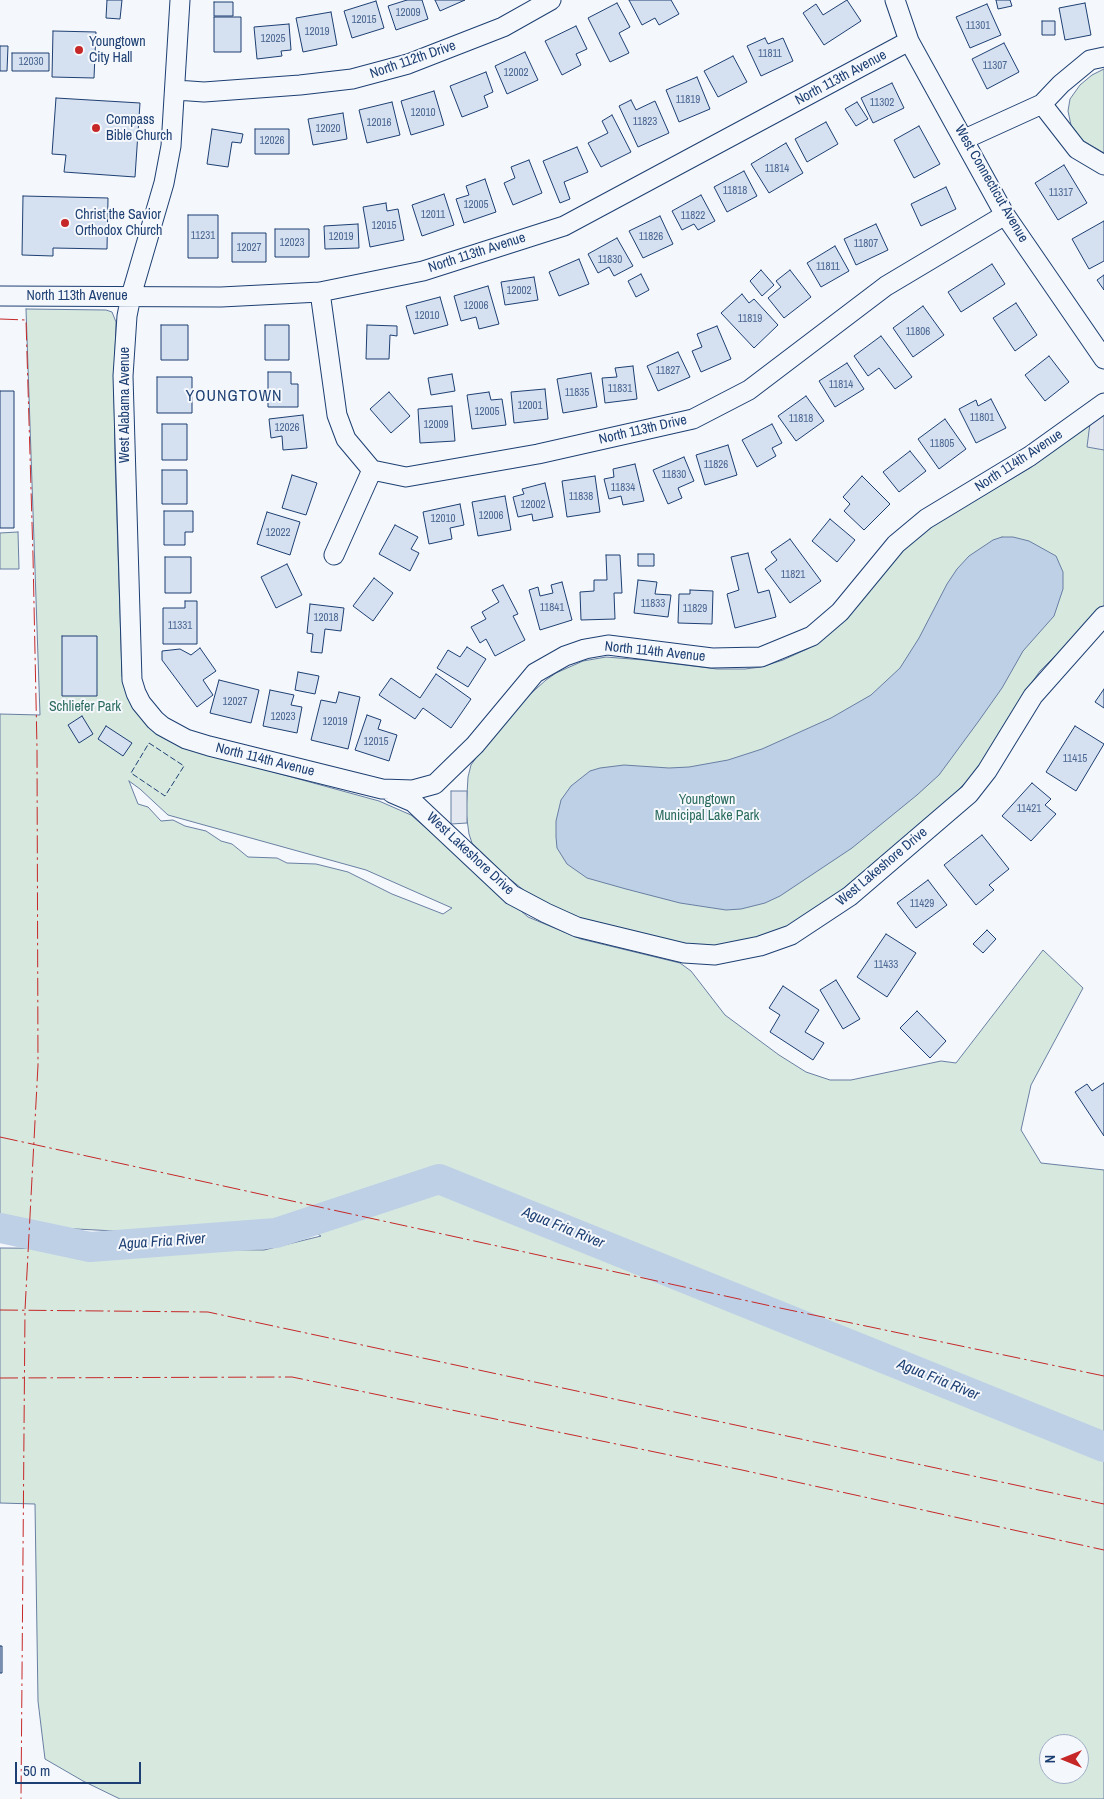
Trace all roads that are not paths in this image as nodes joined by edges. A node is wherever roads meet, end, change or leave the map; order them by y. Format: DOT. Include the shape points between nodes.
graph roads {
  1 [pos="180,0"];
  2 [pos="551,0"];
  3 [pos="895,0"];
  4 [pos="909,41"];
  5 [pos="1104,57"];
  6 [pos="176,90"];
  7 [pos="1042,104"];
  8 [pos="965,140"];
  9 [pos="1104,165"];
  10 [pos="1005,214"];
  11 [pos="320,292"];
  12 [pos="0,296"];
  13 [pos="131,296"];
  14 [pos="1104,359"];
  15 [pos="1104,403"];
  16 [pos="372,470"];
  17 [pos="334,555"];
  18 [pos="1104,616"];
  19 [pos="155,720"];
  20 [pos="382,789"];
  1 -- 6 [label="street, West Alabama Avenue"];
  2 -- 6 [label="street, North 112th Drive" via="495,30 408,64 352,79 204,92"];
  3 -- 4 [label="street, West Connecticut Avenue"];
  4 -- 8 [label="street, West Connecticut Avenue"];
  4 -- 11 [label="street, North 113th Avenue" via="564,226 423,271"];
  5 -- 7 [label="street" via="1090,60"];
  6 -- 13 [label="street, West Alabama Avenue" via="164,183"];
  7 -- 8 [label="street"];
  7 -- 9 [label="street" via="1077,149"];
  8 -- 10 [label="street, West Connecticut Avenue"];
  10 -- 14 [label="street, West Connecticut Avenue"];
  10 -- 16 [label="street, North 113th Drive" via="886,286 749,390 694,419 538,454 406,477"];
  11 -- 13 [label="street, North 113th Avenue" via="221,297"];
  11 -- 16 [label="street" via="337,415 346,439"];
  12 -- 13 [label="street, North 113th Avenue"];
  13 -- 19 [label="street, West Alabama Avenue" via="123,376 131,673 136,693"];
  15 -- 20 [label="street, North 114th Avenue" via="1030,456 926,519 896,544 840,612 812,636 760,657 712,658 608,646 585,648 535,673 475,745 435,784 413,790"];
  16 -- 17 [label="street"];
  18 -- 20 [label="street, West Lakeshore Drive" via="1034,696 969,794 850,896 791,934 760,946 715,955 684,954 577,927 512,895 413,802"];
  19 -- 20 [label="street, North 114th Avenue" via="174,733 209,746"];
}
